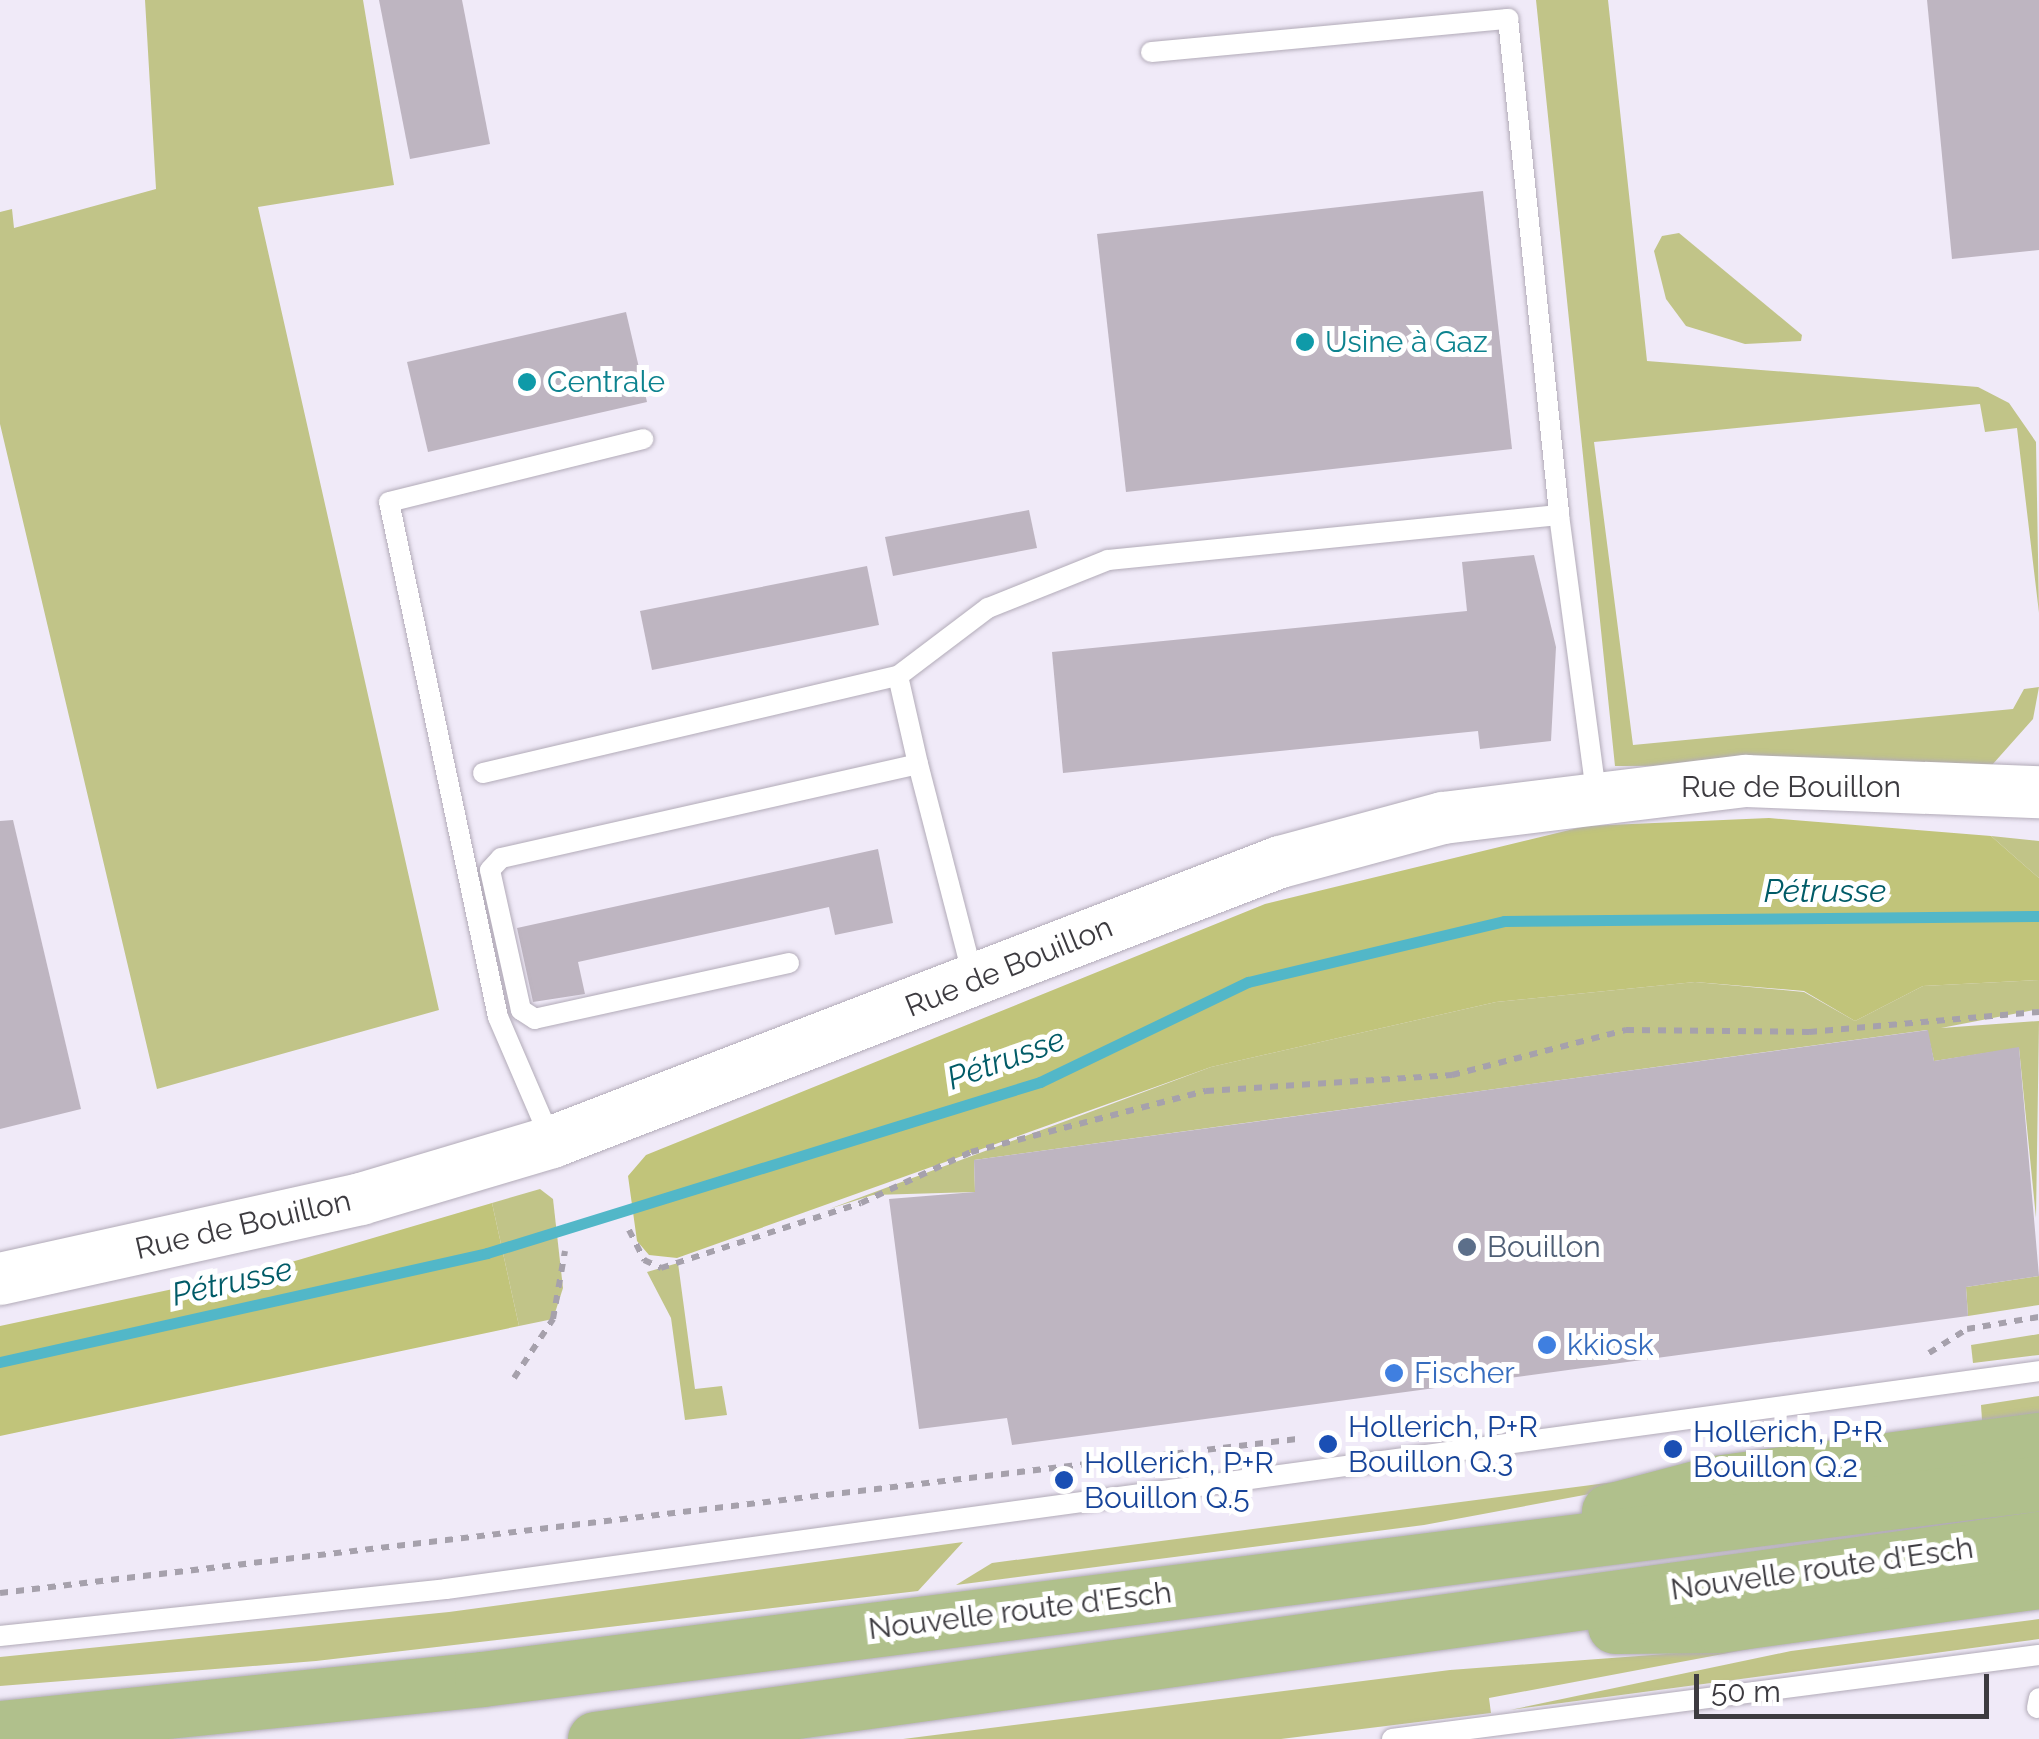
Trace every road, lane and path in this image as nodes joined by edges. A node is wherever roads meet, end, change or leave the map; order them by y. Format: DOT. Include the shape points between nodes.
graph roads {
  1 [pos="1152,52"];
  2 [pos="643,439"];
  3 [pos="1559,515"];
  4 [pos="898,676"];
  5 [pos="918,764"];
  6 [pos="484,773"];
  7 [pos="2039,792"];
  8 [pos="1596,793"];
  9 [pos="789,963"];
  10 [pos="974,982"];
  11 [pos="2039,1012"];
  12 [pos="552,1142"];
  13 [pos="629,1230"];
  14 [pos="565,1252"];
  15 [pos="0,1279"];
  16 [pos="2039,1317"];
  17 [pos="1917,1355"];
  18 [pos="2039,1372"];
  19 [pos="514,1378"];
  20 [pos="1317,1436"];
  21 [pos="2039,1440"];
  22 [pos="2039,1483"];
  23 [pos="2039,1539"];
  24 [pos="1446,1555"];
  25 [pos="2039,1581"];
  26 [pos="0,1593"];
  27 [pos="1439,1626"];
  28 [pos="0,1636"];
  29 [pos="2039,1654"];
  30 [pos="0,1728"];
  31 [pos="595,1739"];
  32 [pos="1392,1739"];
  1 -- 3 [label="lane" via="1508,19"];
  2 -- 12 [label="lane" via="389,502 498,1016"];
  3 -- 4 [label="lane" via="1108,560 988,608"];
  3 -- 8 [label="lane"];
  4 -- 5 [label="lane"];
  4 -- 6 [label="lane"];
  5 -- 9 [label="lane" via="501,858 490,870 522,1010 536,1019"];
  5 -- 10 [label="lane"];
  7 -- 8 [label="street, Rue de Bouillon" via="1746,780"];
  8 -- 10 [label="street, Rue de Bouillon" via="1443,818 1280,862"];
  10 -- 12 [label="street, Rue de Bouillon"];
  11 -- 13 [label="path" via="1809,1032 1626,1030 1414,1080 1206,1091 971,1152 862,1203 660,1268 644,1260"];
  12 -- 15 [label="street, Rue de Bouillon" via="361,1199"];
  14 -- 19 [label="path" via="552,1319"];
  16 -- 17 [label="path" via="1967,1328"];
  18 -- 28 [label="lane" via="466,1586"];
  20 -- 26 [label="path"];
  21 -- 24 [label="highway" via="1716,1483"];
  22 -- 24 [label="highway, Nouvelle route d'Esch"];
  23 -- 27 [label="highway, Nouvelle route d'Esch"];
  24 -- 30 [label="highway, Nouvelle route d'Esch" via="502,1677"];
  25 -- 27 [label="highway" via="1718,1626"];
  27 -- 31 [label="highway, Nouvelle route d'Esch"];
  29 -- 32 [label="lane"];
}
